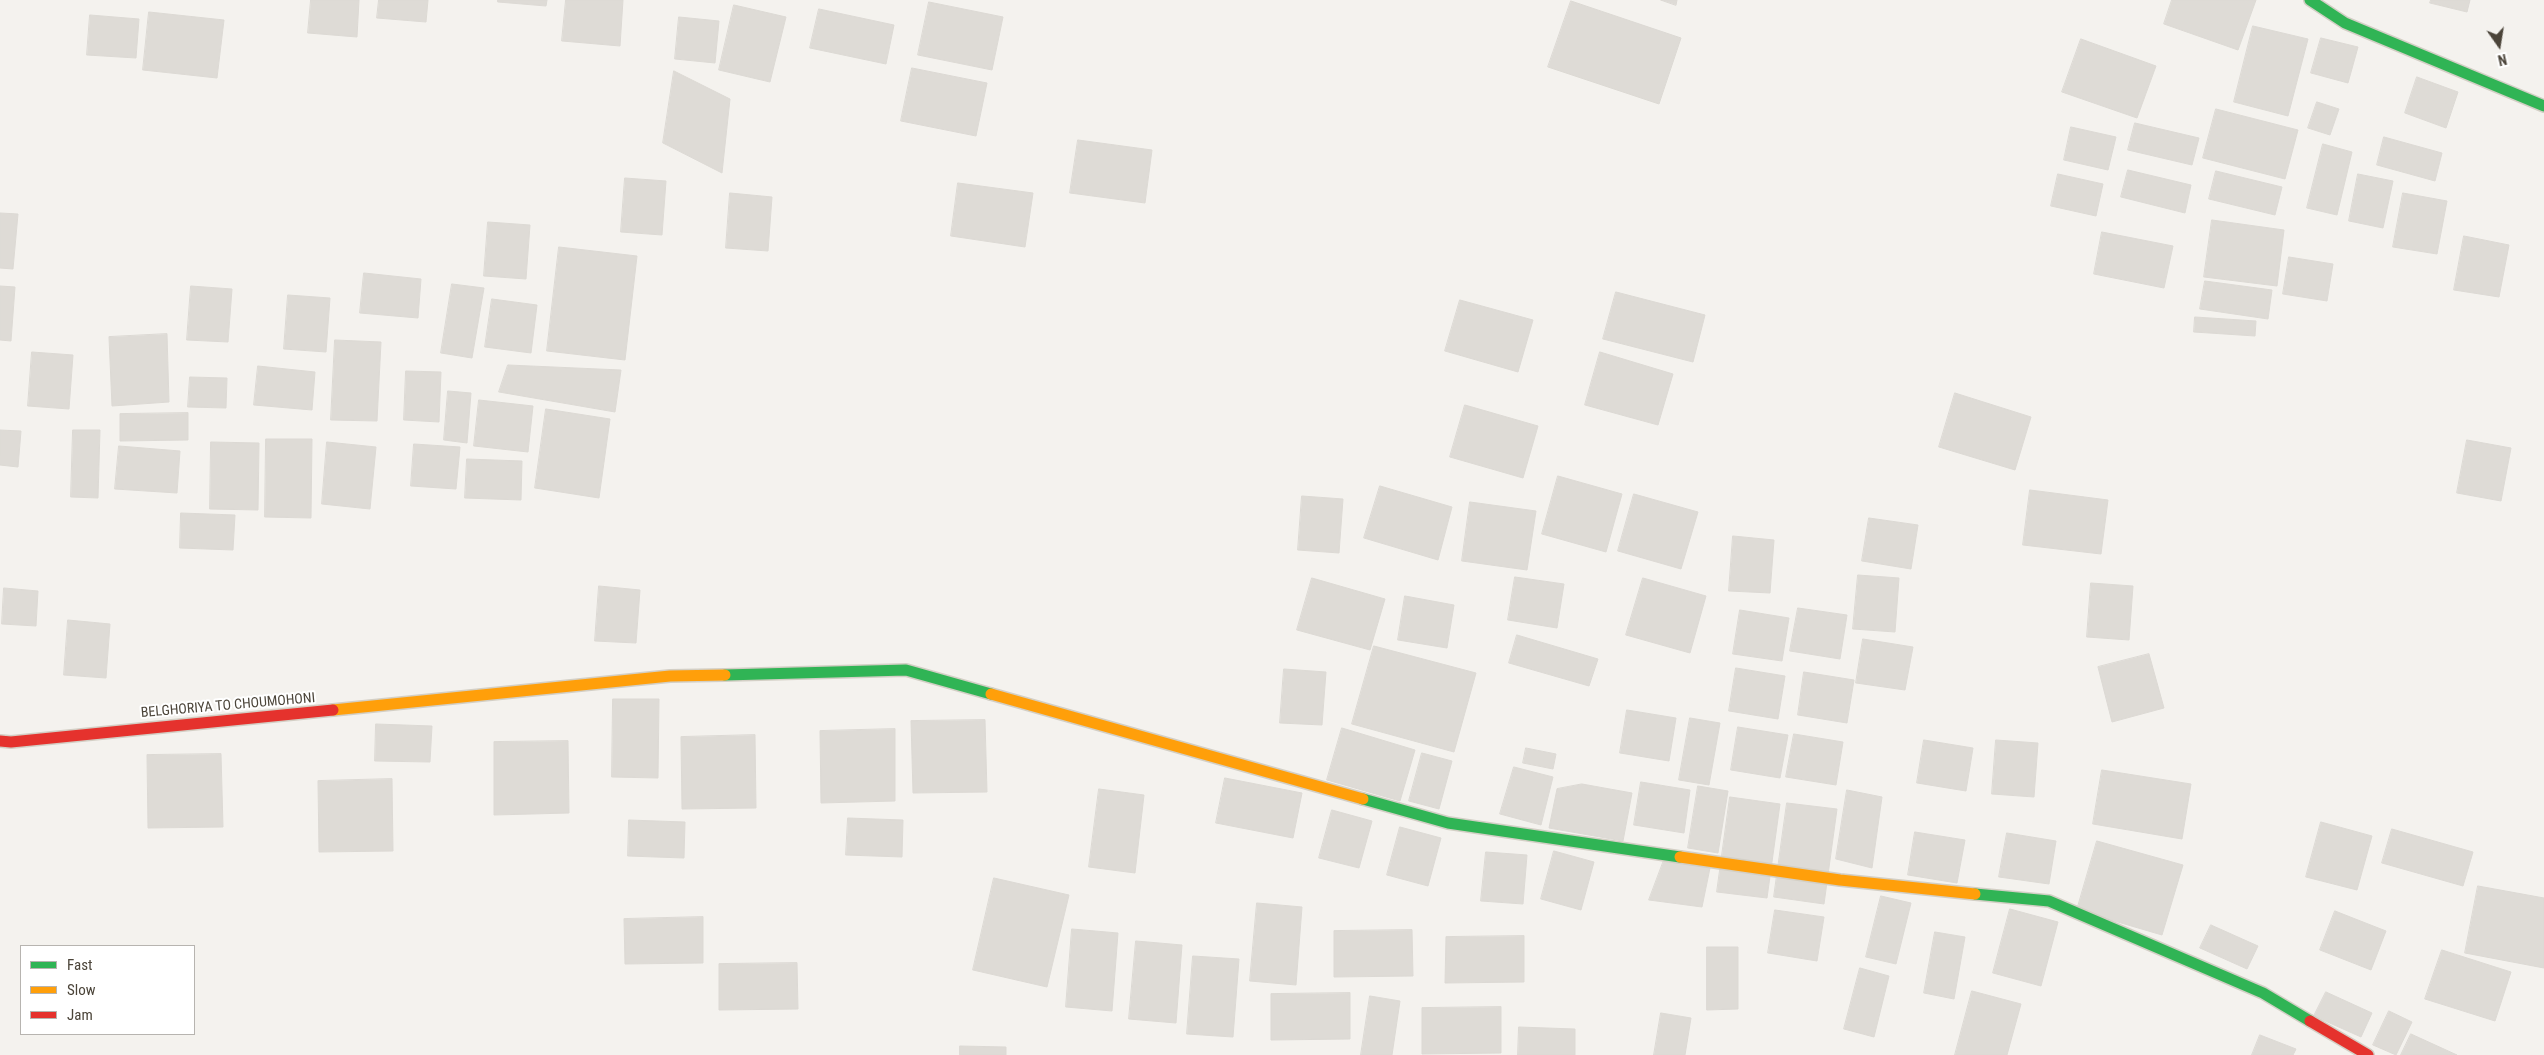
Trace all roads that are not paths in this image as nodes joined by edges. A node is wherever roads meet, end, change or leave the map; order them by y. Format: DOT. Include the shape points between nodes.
graph roads {
  1 [pos="2310,0"];
  2 [pos="2544,106"];
  3 [pos="0,741"];
  4 [pos="2368,1055"];
  1 -- 2 [label="street" via="2345,22"];
  3 -- 4 [label="street, BELGHORIYA TO CHOUMOHONI" via="670,676 906,670 1448,823 1840,880 2049,901 2263,993"];
}
